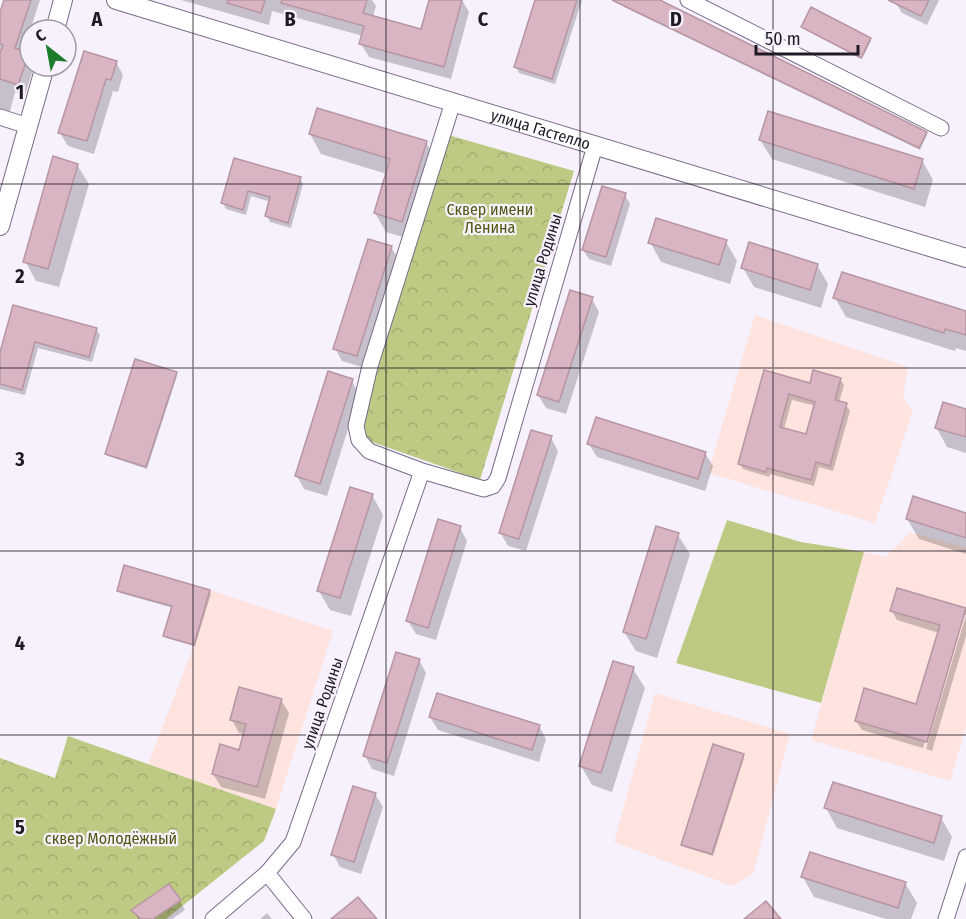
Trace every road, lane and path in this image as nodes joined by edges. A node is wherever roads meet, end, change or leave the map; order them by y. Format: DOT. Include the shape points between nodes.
graph roads {
  1 [pos="63,0"];
  2 [pos="116,0"];
  3 [pos="688,0"];
  4 [pos="58,18"];
  5 [pos="42,78"];
  6 [pos="453,102"];
  7 [pos="0,117"];
  8 [pos="28,126"];
  9 [pos="941,128"];
  10 [pos="595,146"];
  11 [pos="0,226"];
  12 [pos="966,258"];
  13 [pos="422,471"];
  14 [pos="966,857"];
  15 [pos="267,873"];
  16 [pos="213,919"];
  17 [pos="304,919"];
  18 [pos="946,919"];
  1 -- 4 [label="street"];
  2 -- 6 [label="street, улица Гастелло"];
  3 -- 9 [label="street"];
  5 -- 8 [label="street"];
  6 -- 10 [label="street, улица Гастелло"];
  6 -- 13 [label="street, улица Родины" via="370,366 356,426 359,440 369,451"];
  7 -- 8 [label="street"];
  8 -- 11 [label="street"];
  10 -- 12 [label="street, улица Гастелло"];
  10 -- 13 [label="street, улица Родины" via="498,478 493,486 484,489"];
  13 -- 15 [label="street, улица Родины" via="293,842"];
  14 -- 18 [label="street"];
  15 -- 16 [label="street, улица Родины"];
  15 -- 17 [label="street"];
}
